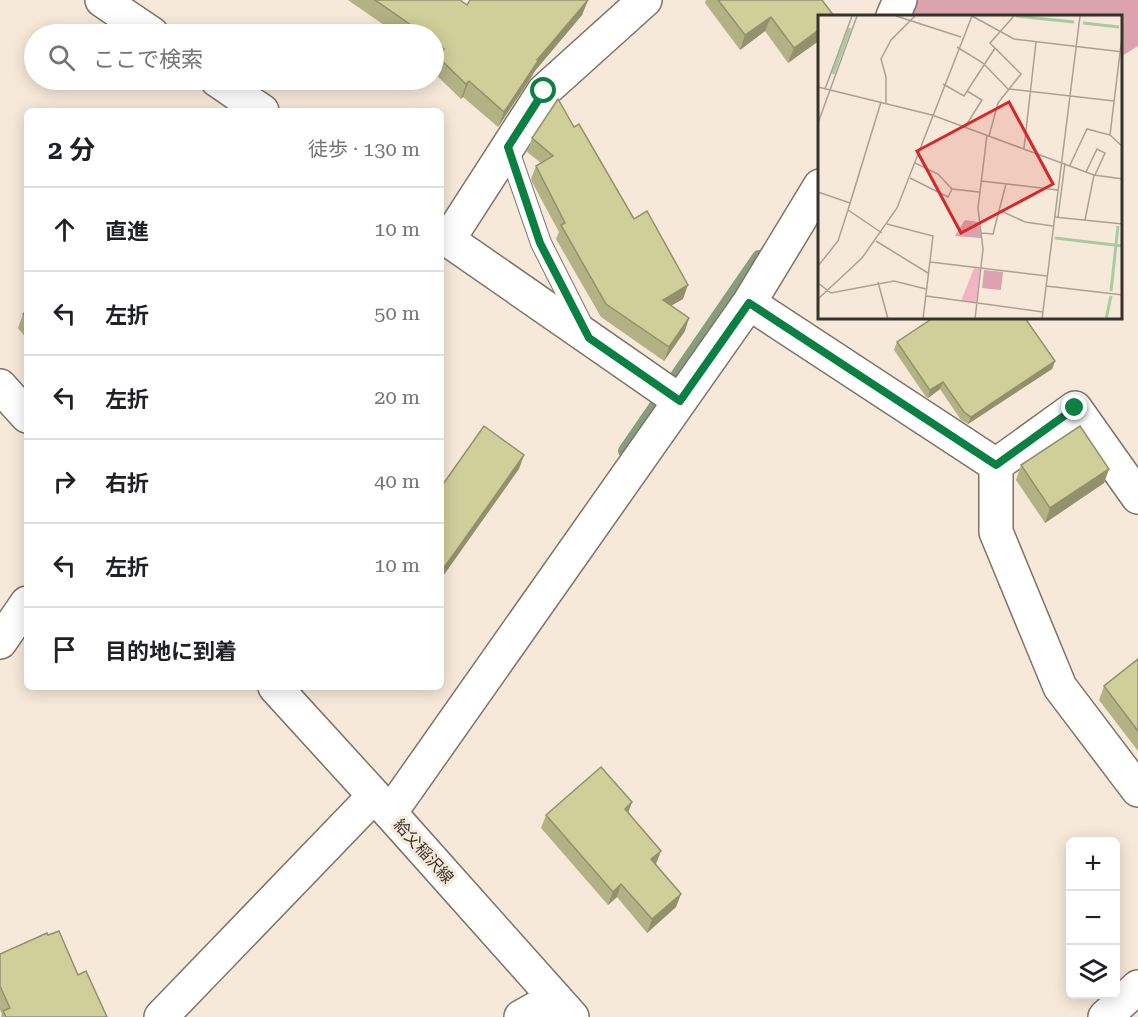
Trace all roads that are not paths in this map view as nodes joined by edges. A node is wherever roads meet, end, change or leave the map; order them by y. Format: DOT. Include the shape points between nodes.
graph roads {
  1 [pos="102,0"];
  2 [pos="900,0"];
  3 [pos="637,3"];
  4 [pos="893,15"];
  5 [pos="137,24"];
  6 [pos="232,90"];
  7 [pos="258,108"];
  8 [pos="508,147"];
  9 [pos="818,189"];
  10 [pos="445,238"];
  11 [pos="749,303"];
  12 [pos="589,338"];
  13 [pos="0,386"];
  14 [pos="680,401"];
  15 [pos="24,413"];
  16 [pos="996,465"];
  17 [pos="1138,497"];
  18 [pos="24,607"];
  19 [pos="0,642"];
  20 [pos="278,690"];
  21 [pos="1138,790"];
  22 [pos="382,804"];
  23 [pos="1138,987"];
  24 [pos="563,1007"];
  25 [pos="161,1017"];
  26 [pos="521,1017"];
  27 [pos="1105,1017"];
  1 -- 5 [label="street"];
  2 -- 4 [label="street"];
  3 -- 8 [label="street" via="544,91"];
  6 -- 7 [label="street"];
  8 -- 10 [label="street"];
  8 -- 12 [label="lane" via="540,243"];
  9 -- 11 [label="street"];
  10 -- 12 [label="street"];
  11 -- 14 [label="street"];
  11 -- 16 [label="street"];
  12 -- 14 [label="street"];
  13 -- 15 [label="street"];
  14 -- 22 [label="street"];
  16 -- 17 [label="street" via="1075,408"];
  16 -- 21 [label="street" via="996,531 1060,687"];
  18 -- 19 [label="street"];
  20 -- 22 [label="street, 給父稲沢線"];
  22 -- 24 [label="street, 給父稲沢線"];
  22 -- 25 [label="street"];
  23 -- 27 [label="street"];
  24 -- 26 [label="street"];
}
